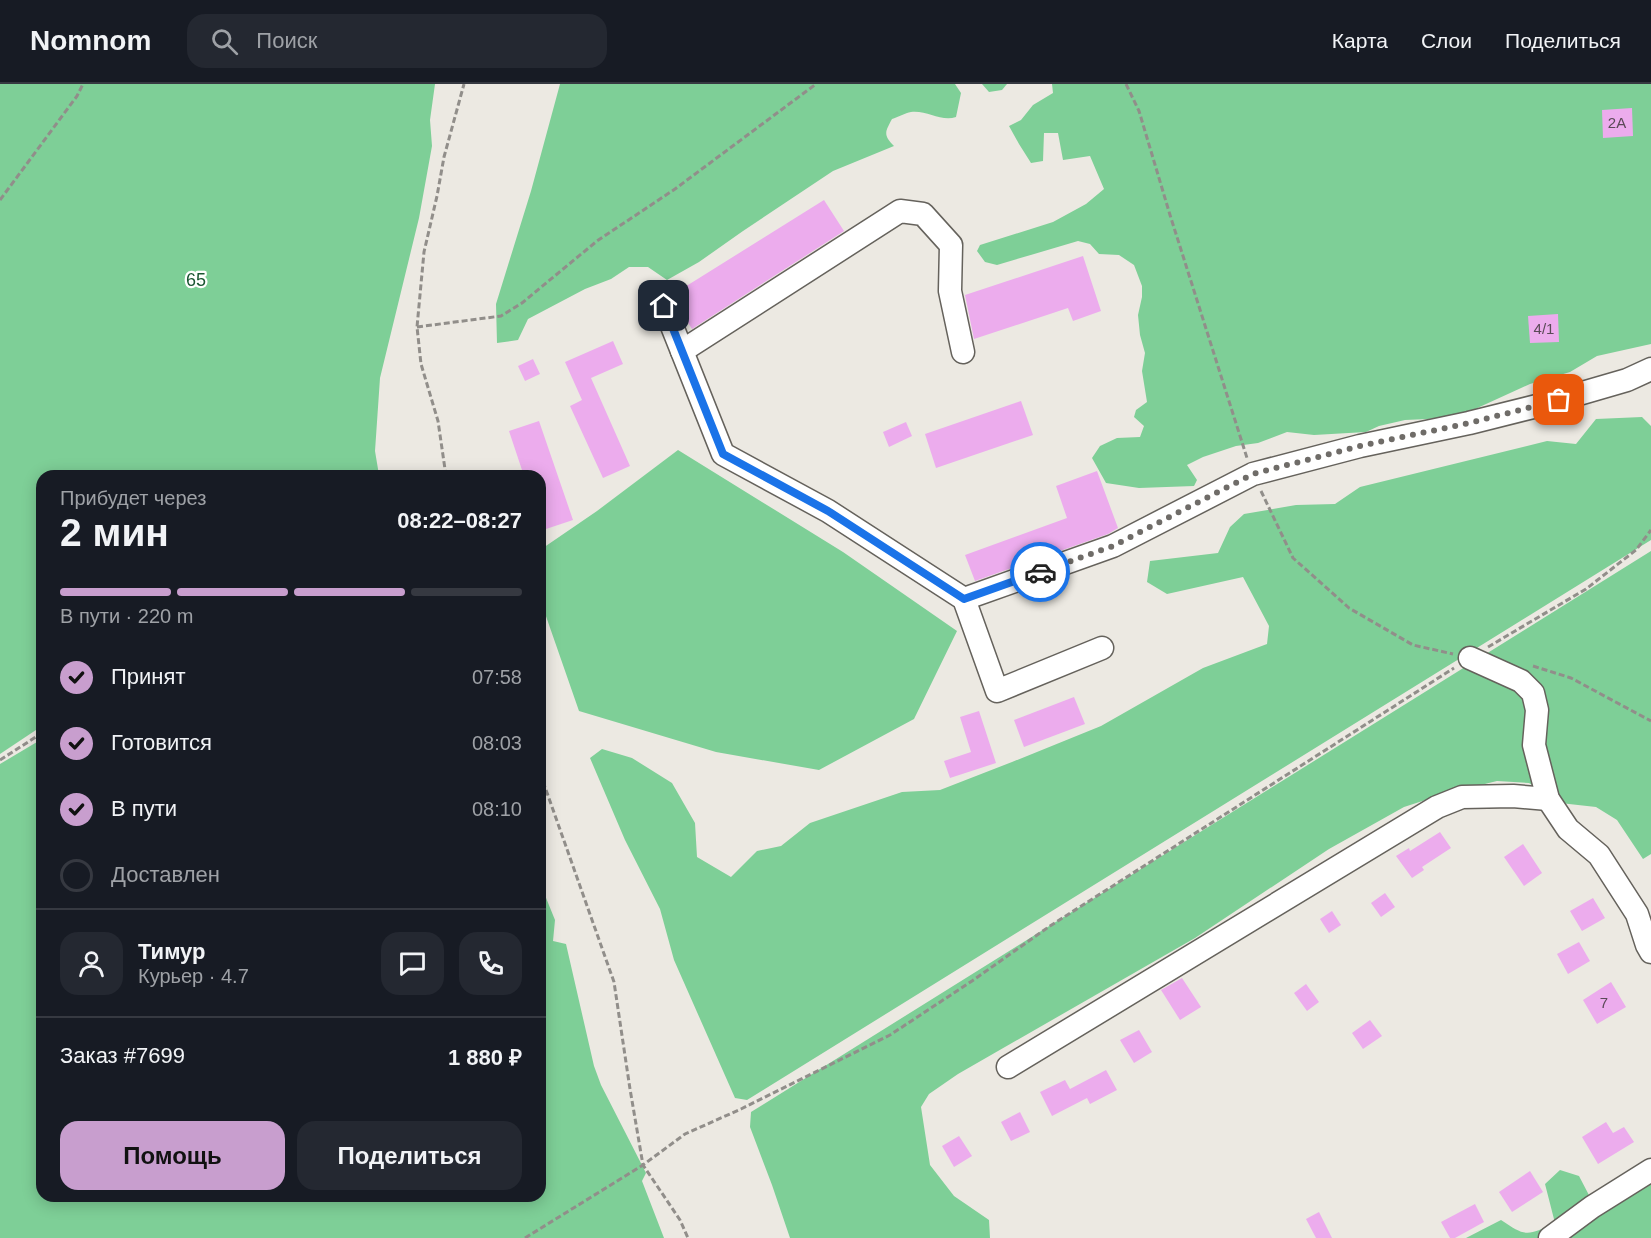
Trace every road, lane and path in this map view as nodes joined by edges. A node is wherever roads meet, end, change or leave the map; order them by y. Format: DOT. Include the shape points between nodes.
graph roads {
  1 [pos="83,84"];
  2 [pos="464,84"];
  3 [pos="816,84"];
  4 [pos="0,200"];
  5 [pos="664,306"];
  6 [pos="417,327"];
  7 [pos="682,351"];
  8 [pos="963,352"];
  9 [pos="1651,369"];
  10 [pos="445,470"];
  11 [pos="1651,530"];
  12 [pos="964,599"];
  13 [pos="1102,648"];
  14 [pos="1470,658"];
  15 [pos="36,737"];
  16 [pos="0,760"];
  17 [pos="546,790"];
  18 [pos="1548,799"];
  19 [pos="1651,952"];
  20 [pos="1008,1067"];
  21 [pos="643,1165"];
  22 [pos="1651,1170"];
  23 [pos="525,1238"];
  24 [pos="688,1238"];
  25 [pos="1550,1238"];
  1 -- 4 [label="path"];
  2 -- 6 [label="path" via="424,252"];
  3 -- 6 [label="path" via="675,189 597,241 501,316"];
  5 -- 7 [label="street"];
  6 -- 10 [label="path" via="421,364 438,421"];
  7 -- 8 [label="street" via="900,211 923,214 951,245 950,291"];
  7 -- 12 [label="street" via="723,454 828,511"];
  9 -- 12 [label="street" via="1541,405 1253,474 1113,546"];
  11 -- 14 [label="path" via="1636,550 1586,589"];
  12 -- 13 [label="street" via="997,691"];
  14 -- 18 [label="street" via="1521,681 1533,693 1537,710 1534,746"];
  14 -- 21 [label="path" via="1050,926 890,1035 685,1134"];
  15 -- 16 [label="path"];
  17 -- 21 [label="path" via="614,982"];
  18 -- 19 [label="street" via="1568,829 1599,855 1637,914"];
  18 -- 20 [label="street" via="1462,797 1437,807"];
  21 -- 23 [label="path"];
  21 -- 24 [label="path"];
  22 -- 25 [label="street"];
}
